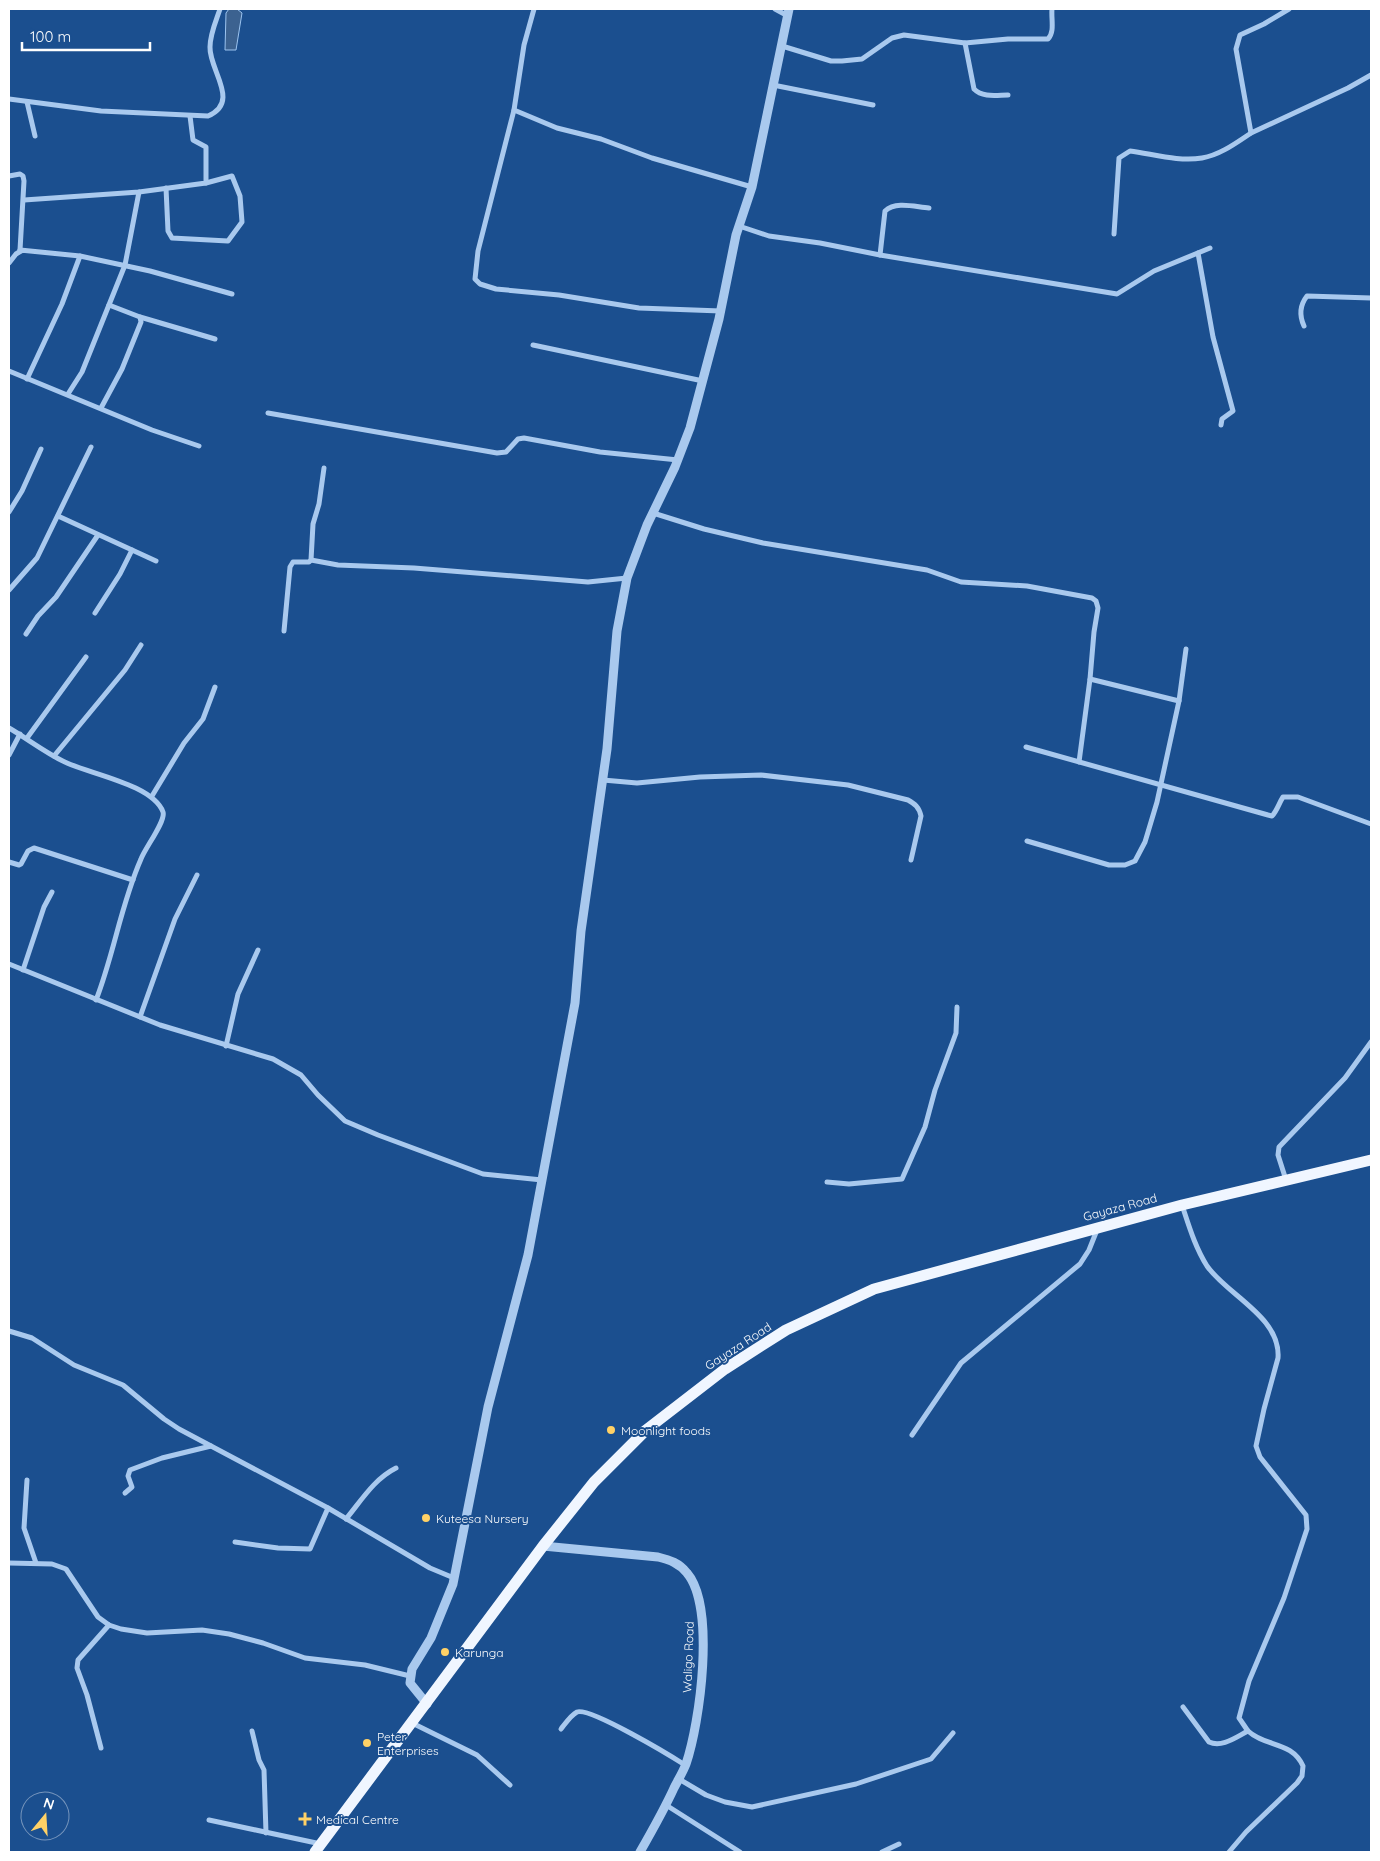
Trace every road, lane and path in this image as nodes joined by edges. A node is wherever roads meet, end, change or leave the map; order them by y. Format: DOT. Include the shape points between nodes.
graph roads {
  1 [pos="220,9"];
  2 [pos="534,9"];
  3 [pos="775,9"];
  4 [pos="1052,9"];
  5 [pos="1290,9"];
  6 [pos="789,12"];
  7 [pos="965,43"];
  8 [pos="782,46"];
  9 [pos="1371,75"];
  10 [pos="773,85"];
  11 [pos="1008,95"];
  12 [pos="9,99"];
  13 [pos="27,102"];
  14 [pos="873,106"];
  15 [pos="514,110"];
  16 [pos="190,116"];
  17 [pos="1251,133"];
  18 [pos="35,136"];
  19 [pos="9,176"];
  20 [pos="206,183"];
  21 [pos="752,187"];
  22 [pos="166,188"];
  23 [pos="139,192"];
  24 [pos="24,200"];
  25 [pos="929,208"];
  26 [pos="739,226"];
  27 [pos="1114,234"];
  28 [pos="1210,248"];
  29 [pos="20,250"];
  30 [pos="1198,253"];
  31 [pos="880,255"];
  32 [pos="80,256"];
  33 [pos="9,263"];
  34 [pos="125,265"];
  35 [pos="232,294"];
  36 [pos="1371,298"];
  37 [pos="109,305"];
  38 [pos="721,311"];
  39 [pos="140,317"];
  40 [pos="1304,326"];
  41 [pos="214,339"];
  42 [pos="533,345"];
  43 [pos="9,371"];
  44 [pos="28,379"];
  45 [pos="703,381"];
  46 [pos="68,394"];
  47 [pos="101,408"];
  48 [pos="268,413"];
  49 [pos="1221,425"];
  50 [pos="199,446"];
  51 [pos="91,447"];
  52 [pos="41,449"];
  53 [pos="678,460"];
  54 [pos="324,468"];
  55 [pos="9,512"];
  56 [pos="653,513"];
  57 [pos="58,516"];
  58 [pos="98,535"];
  59 [pos="132,550"];
  60 [pos="311,560"];
  61 [pos="156,561"];
  62 [pos="627,578"];
  63 [pos="9,590"];
  64 [pos="95,613"];
  65 [pos="284,630"];
  66 [pos="26,634"];
  67 [pos="141,645"];
  68 [pos="1186,649"];
  69 [pos="86,657"];
  70 [pos="1090,679"];
  71 [pos="215,687"];
  72 [pos="1179,701"];
  73 [pos="9,728"];
  74 [pos="20,734"];
  75 [pos="27,738"];
  76 [pos="1026,747"];
  77 [pos="9,755"];
  78 [pos="54,756"];
  79 [pos="1078,762"];
  80 [pos="603,780"];
  81 [pos="1161,784"];
  82 [pos="152,796"];
  83 [pos="1371,824"];
  84 [pos="1027,841"];
  85 [pos="911,860"];
  86 [pos="9,862"];
  87 [pos="198,875"];
  88 [pos="133,880"];
  89 [pos="52,892"];
  90 [pos="258,950"];
  91 [pos="9,964"];
  92 [pos="23,970"];
  93 [pos="96,1000"];
  94 [pos="957,1007"];
  95 [pos="140,1017"];
  96 [pos="1371,1042"];
  97 [pos="226,1046"];
  98 [pos="1371,1160"];
  99 [pos="542,1180"];
  100 [pos="1286,1181"];
  101 [pos="827,1182"];
  102 [pos="1182,1205"];
  103 [pos="1098,1227"];
  104 [pos="9,1331"];
  105 [pos="912,1435"];
  106 [pos="212,1446"];
  107 [pos="396,1468"];
  108 [pos="27,1480"];
  109 [pos="125,1493"];
  110 [pos="328,1508"];
  111 [pos="346,1520"];
  112 [pos="235,1542"];
  113 [pos="543,1546"];
  114 [pos="9,1563"];
  115 [pos="36,1563"];
  116 [pos="455,1578"];
  117 [pos="109,1625"];
  118 [pos="410,1676"];
  119 [pos="427,1704"];
  120 [pos="1183,1707"];
  121 [pos="411,1723"];
  122 [pos="561,1729"];
  123 [pos="252,1731"];
  124 [pos="1248,1731"];
  125 [pos="953,1733"];
  126 [pos="101,1748"];
  127 [pos="685,1765"];
  128 [pos="678,1779"];
  129 [pos="510,1785"];
  130 [pos="666,1805"];
  131 [pos="209,1820"];
  132 [pos="266,1833"];
  133 [pos="899,1844"];
  134 [pos="318,1848"];
  135 [pos="640,1852"];
  136 [pos="740,1852"];
  137 [pos="882,1852"];
  138 [pos="1229,1852"];
  1 -- 16 [label="street" via="210,46 224,101 220,110 208,116"];
  2 -- 15 [label="street" via="524,45"];
  3 -- 6 [label="street"];
  4 -- 7 [label="street" via="1052,32 1048,39"];
  5 -- 17 [label="street" via="1238,39 1236,49"];
  6 -- 8 [label="street"];
  7 -- 8 [label="street" via="898,35 862,59 842,61 831,61"];
  7 -- 11 [label="street" via="974,89 985,95"];
  8 -- 10 [label="street"];
  9 -- 17 [label="street"];
  10 -- 14 [label="street"];
  10 -- 21 [label="street"];
  12 -- 13 [label="street"];
  13 -- 16 [label="street"];
  13 -- 18 [label="street"];
  15 -- 21 [label="street" via="557,128"];
  15 -- 38 [label="street" via="478,251 475,279 480,284 496,289 639,308"];
  16 -- 20 [label="street" via="193,140 206,148"];
  17 -- 27 [label="street" via="1227,149 1202,158 1130,151 1119,158"];
  19 -- 24 [label="street" via="17,173 23,176"];
  20 -- 22 [label="street"];
  20 -- 22 [label="street" via="232,176 240,196 242,222 228,241 172,238 168,231"];
  21 -- 26 [label="street"];
  22 -- 23 [label="street"];
  23 -- 24 [label="street"];
  23 -- 34 [label="street"];
  24 -- 29 [label="street"];
  25 -- 31 [label="street" via="890,206 885,211"];
  26 -- 31 [label="street" via="769,236"];
  26 -- 38 [label="street"];
  28 -- 30 [label="street"];
  29 -- 32 [label="street"];
  29 -- 33 [label="street"];
  30 -- 31 [label="street" via="1154,271 1117,294"];
  30 -- 49 [label="street" via="1213,337 1234,411 1222,419"];
  32 -- 34 [label="street"];
  32 -- 44 [label="street"];
  34 -- 35 [label="street"];
  34 -- 37 [label="street"];
  36 -- 40 [label="street" via="1308,296 1300,308"];
  37 -- 39 [label="street"];
  37 -- 46 [label="street" via="82,372"];
  38 -- 45 [label="street"];
  39 -- 41 [label="street"];
  39 -- 47 [label="street" via="141,322 122,369"];
  42 -- 45 [label="street"];
  43 -- 44 [label="street"];
  44 -- 46 [label="street"];
  45 -- 53 [label="street"];
  46 -- 47 [label="street"];
  47 -- 50 [label="street"];
  48 -- 53 [label="street" via="497,453 506,452 518,439 524,438 600,452"];
  51 -- 57 [label="street"];
  52 -- 55 [label="street"];
  53 -- 56 [label="street"];
  54 -- 60 [label="street" via="313,524"];
  56 -- 62 [label="street"];
  56 -- 70 [label="street" via="762,543 927,570 962,582 1027,586 1092,598 1098,608"];
  57 -- 58 [label="street"];
  57 -- 63 [label="street" via="37,558"];
  58 -- 59 [label="street"];
  58 -- 66 [label="street"];
  59 -- 61 [label="street"];
  59 -- 64 [label="street"];
  60 -- 62 [label="street" via="338,565 588,582"];
  60 -- 65 [label="street" via="293,562 290,567"];
  62 -- 80 [label="street" via="617,631"];
  67 -- 78 [label="street" via="125,670"];
  68 -- 72 [label="street"];
  69 -- 75 [label="street"];
  70 -- 72 [label="street"];
  70 -- 79 [label="street"];
  71 -- 82 [label="street" via="203,719 184,743"];
  72 -- 81 [label="street"];
  73 -- 74 [label="street"];
  74 -- 75 [label="street"];
  74 -- 77 [label="street"];
  75 -- 78 [label="street"];
  76 -- 79 [label="street"];
  78 -- 82 [label="street"];
  79 -- 81 [label="street"];
  80 -- 85 [label="street" via="637,783 761,775 848,785 899,798 915,804 920,810"];
  80 -- 99 [label="street" via="581,931 575,1003"];
  81 -- 83 [label="street" via="1272,816 1283,797 1298,797"];
  81 -- 84 [label="street" via="1135,861 1109,865"];
  82 -- 88 [label="street" via="162,812 163,821 144,852"];
  86 -- 88 [label="street" via="21,864 28,851 34,848"];
  87 -- 95 [label="street" via="175,919"];
  88 -- 93 [label="street"];
  89 -- 92 [label="street"];
  90 -- 97 [label="street" via="238,994"];
  91 -- 92 [label="street"];
  92 -- 93 [label="street"];
  93 -- 95 [label="street"];
  94 -- 101 [label="street" via="956,1033 925,1127 902,1179 848,1184"];
  95 -- 97 [label="street"];
  96 -- 100 [label="street" via="1345,1078 1279,1147 1278,1156"];
  97 -- 99 [label="street" via="273,1059 286,1066 301,1076 345,1121 378,1135 482,1174"];
  98 -- 100 [label="main road, Gayaza Road"];
  99 -- 116 [label="street" via="528,1255 481,1440"];
  100 -- 102 [label="main road, Gayaza Road"];
  102 -- 103 [label="main road, Gayaza Road"];
  102 -- 124 [label="street" via="1197,1248 1208,1268 1261,1316 1275,1340 1278,1358 1256,1446 1260,1457 1306,1515 1307,1521 1284,1598 1240,1711 1239,1718"];
  103 -- 105 [label="street" via="1080,1264 961,1363"];
  103 -- 113 [label="main road, Gayaza Road" via="874,1289 786,1330 725,1369 646,1430 594,1482"];
  104 -- 106 [label="street" via="32,1338 74,1365 123,1385 164,1419"];
  106 -- 109 [label="street" via="162,1458 130,1470 128,1476 132,1486"];
  106 -- 110 [label="street"];
  107 -- 111 [label="street" via="369,1490"];
  108 -- 115 [label="street" via="24,1528"];
  110 -- 111 [label="street"];
  110 -- 112 [label="street" via="310,1549"];
  111 -- 116 [label="street" via="430,1568"];
  113 -- 119 [label="main road, Gayaza Road"];
  113 -- 127 [label="street, Waligo Road" via="658,1557 679,1565 688,1575 697,1592 702,1613 703,1644 697,1718"];
  114 -- 115 [label="street"];
  115 -- 117 [label="street" via="66,1569 98,1617"];
  116 -- 118 [label="street" via="431,1638"];
  117 -- 118 [label="street" via="147,1633 189,1630 229,1634 304,1658 365,1665"];
  117 -- 126 [label="street" via="78,1660 77,1668"];
  118 -- 119 [label="street" via="410,1683"];
  119 -- 121 [label="main road, Gayaza Road"];
  120 -- 124 [label="street" via="1214,1745"];
  121 -- 129 [label="street" via="477,1755"];
  121 -- 134 [label="main road, Gayaza Road"];
  122 -- 127 [label="street" via="576,1712 584,1711"];
  123 -- 132 [label="street" via="258,1760 264,1770"];
  124 -- 138 [label="street" via="1295,1753 1303,1766 1302,1776"];
  125 -- 128 [label="street" via="931,1759 844,1787 752,1807 719,1800"];
  127 -- 128 [label="street, Waligo Road"];
  128 -- 130 [label="street, Waligo Road"];
  130 -- 135 [label="street, Waligo Road"];
  130 -- 136 [label="street"];
  131 -- 132 [label="street"];
  132 -- 134 [label="street"];
  133 -- 137 [label="street"];
}
